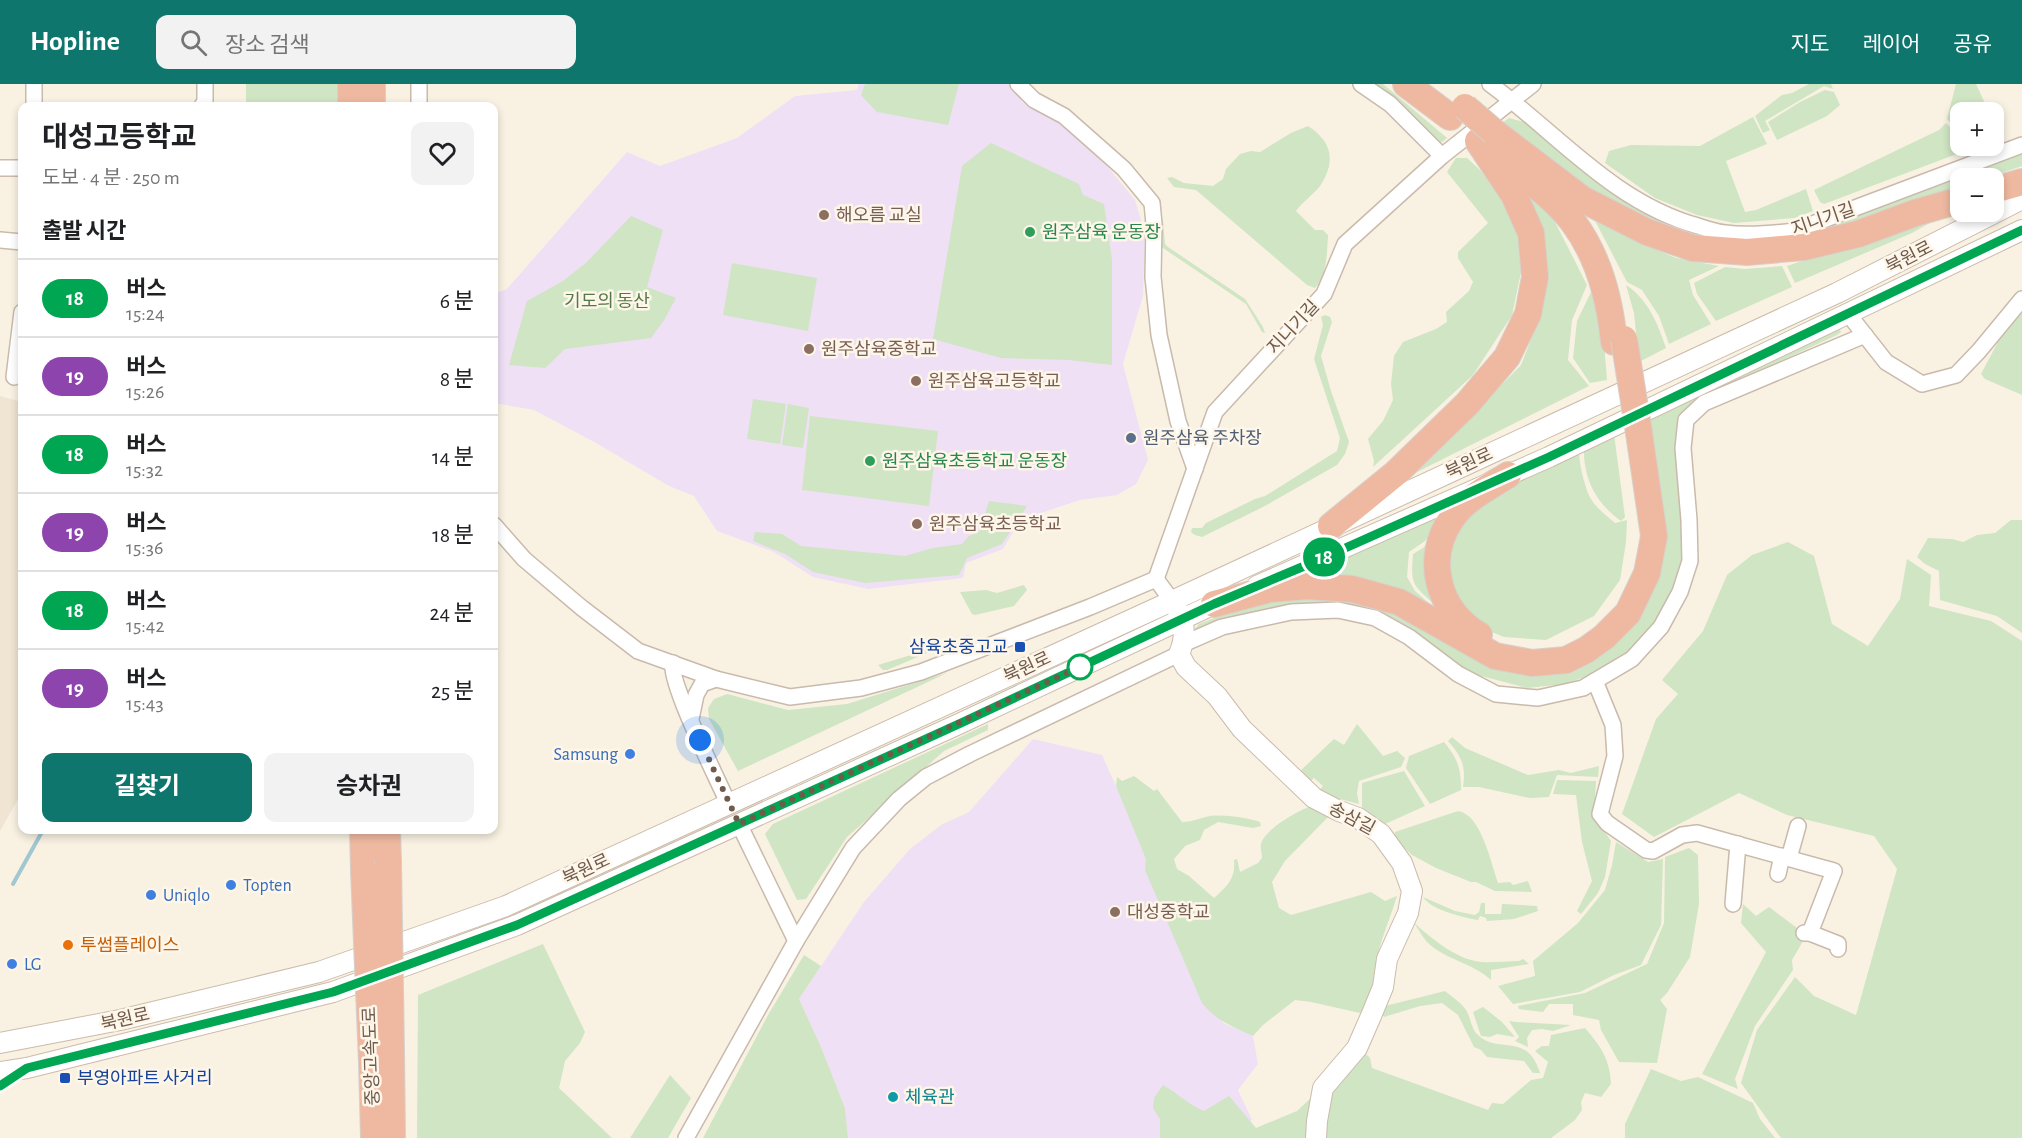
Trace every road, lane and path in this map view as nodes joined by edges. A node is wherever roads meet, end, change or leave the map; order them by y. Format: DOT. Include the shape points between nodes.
graph roads {
  1 [pos="34,84"];
  2 [pos="205,84"];
  3 [pos="351,84"];
  4 [pos="372,84"];
  5 [pos="419,84"];
  6 [pos="1018,84"];
  7 [pos="1361,84"];
  8 [pos="1406,84"];
  9 [pos="1436,84"];
  10 [pos="1490,84"];
  11 [pos="1533,84"];
  12 [pos="1512,100"];
  13 [pos="34,102"];
  14 [pos="204,102"];
  15 [pos="351,102"];
  16 [pos="372,102"];
  17 [pos="419,102"];
  18 [pos="1458,112"];
  19 [pos="1486,136"];
  20 [pos="2022,145"];
  21 [pos="1442,156"];
  22 [pos="0,168"];
  23 [pos="18,168"];
  24 [pos="2022,182"];
  25 [pos="2004,187"];
  26 [pos="2022,199"];
  27 [pos="1950,203"];
  28 [pos="2022,230"];
  29 [pos="0,240"];
  30 [pos="18,242"];
  31 [pos="1837,293"];
  32 [pos="2022,300"];
  33 [pos="1849,315"];
  34 [pos="1865,335"];
  35 [pos="18,338"];
  36 [pos="12,376"];
  37 [pos="1634,435"];
  38 [pos="1195,469"];
  39 [pos="1508,476"];
  40 [pos="1331,526"];
  41 [pos="498,530"];
  42 [pos="1156,579"];
  43 [pos="1172,601"];
  44 [pos="1214,604"];
  45 [pos="1183,619"];
  46 [pos="1181,649"];
  47 [pos="674,663"];
  48 [pos="716,679"];
  49 [pos="1595,681"];
  50 [pos="691,720"];
  51 [pos="729,803"];
  52 [pos="739,824"];
  53 [pos="1798,826"];
  54 [pos="363,834"];
  55 [pos="387,834"];
  56 [pos="1738,844"];
  57 [pos="1786,857"];
  58 [pos="1778,874"];
  59 [pos="1733,904"];
  60 [pos="796,941"];
  61 [pos="1838,949"];
  62 [pos="4,1041"];
  63 [pos="382,1057"];
  64 [pos="27,1068"];
  65 [pos="0,1072"];
  66 [pos="0,1086"];
  67 [pos="374,1138"];
  68 [pos="392,1138"];
  69 [pos="686,1138"];
  70 [pos="1316,1138"];
  1 -- 13 [label="street"];
  2 -- 14 [label="street"];
  3 -- 15 [label="highway"];
  4 -- 16 [label="highway"];
  5 -- 17 [label="street"];
  6 -- 38 [label="street" via="1034,100 1064,116 1124,169 1152,202 1159,335 1178,421"];
  7 -- 21 [label="street" via="1390,104"];
  8 -- 18 [label="highway"];
  9 -- 18 [label="highway"];
  10 -- 12 [label="street, 지니기길"];
  11 -- 12 [label="street, 지니기길"];
  12 -- 20 [label="street, 지니기길" via="1572,154 1631,197 1676,220 1722,233 1794,231"];
  12 -- 21 [label="street, 지니기길"];
  18 -- 19 [label="highway"];
  19 -- 27 [label="highway" via="1582,199 1647,232 1693,248 1747,252 1804,247 1858,234"];
  19 -- 37 [label="highway" via="1556,204 1587,243 1603,280 1619,340"];
  19 -- 40 [label="highway" via="1531,233 1535,277 1528,314 1507,357 1467,404 1396,473"];
  21 -- 38 [label="street, 지니기길" via="1345,244 1324,294 1215,412"];
  22 -- 23 [label="street"];
  24 -- 25 [label="highway"];
  26 -- 31 [label="street, 북원로"];
  28 -- 33 [label="street, 북원로"];
  29 -- 30 [label="street"];
  31 -- 33 [label="street"];
  31 -- 40 [label="street, 북원로"];
  32 -- 34 [label="street" via="1956,375 1922,384 1886,362"];
  33 -- 34 [label="street"];
  33 -- 39 [label="street, 북원로"];
  34 -- 49 [label="street" via="1704,403 1686,420 1683,448 1690,561 1680,592 1661,627 1632,659"];
  35 -- 36 [label="street"];
  37 -- 39 [label="highway" via="1642,536 1635,572 1617,604 1594,629 1570,644 1528,650 1492,642 1467,628 1449,606 1437,580 1436,556 1454,516 1484,490"];
  37 -- 44 [label="highway" via="1654,536 1647,573 1628,613 1604,637 1566,660 1532,663 1495,656 1399,602 1352,589 1269,589"];
  38 -- 42 [label="street, 지니기길"];
  39 -- 44 [label="street, 북원로"];
  40 -- 43 [label="street, 북원로"];
  41 -- 47 [label="street" via="524,559 638,651"];
  42 -- 43 [label="street"];
  42 -- 48 [label="street" via="921,672 861,688 790,697"];
  43 -- 45 [label="street"];
  43 -- 51 [label="street, 북원로"];
  44 -- 45 [label="street, 북원로"];
  45 -- 46 [label="street"];
  45 -- 52 [label="street, 북원로"];
  46 -- 49 [label="street" via="1222,627 1291,612 1338,610 1375,618 1409,637 1458,674 1496,694 1538,698 1583,688"];
  46 -- 60 [label="street" via="926,777 899,799 853,848"];
  46 -- 70 [label="street, 송삼길" via="1186,667 1217,696 1242,729 1314,798 1358,818 1381,834 1402,863 1412,891 1408,913 1387,959 1383,987 1371,1016 1356,1048 1323,1088"];
  47 -- 48 [label="street"];
  47 -- 50 [label="street" via="678,691"];
  48 -- 50 [label="street" via="702,684"];
  49 -- 56 [label="street" via="1612,725 1615,756 1600,814 1607,823 1646,850 1653,851 1682,835 1697,833"];
  50 -- 51 [label="street"];
  51 -- 52 [label="street"];
  51 -- 62 [label="street, 북원로" via="506,906 319,972 120,1020"];
  52 -- 60 [label="street"];
  52 -- 64 [label="street, 북원로" via="517,925 333,992"];
  53 -- 57 [label="street"];
  54 -- 63 [label="highway, 중앙고속도로, bridge"];
  55 -- 63 [label="highway, 중앙고속도로, bridge"];
  56 -- 57 [label="street"];
  56 -- 59 [label="street"];
  57 -- 58 [label="street"];
  57 -- 61 [label="street" via="1834,871 1807,933 1839,944"];
  60 -- 69 [label="street"];
  63 -- 67 [label="highway, 중앙고속도로"];
  63 -- 68 [label="highway, 중앙고속도로"];
  64 -- 65 [label="street, 북원로"];
  64 -- 66 [label="street"];
}
